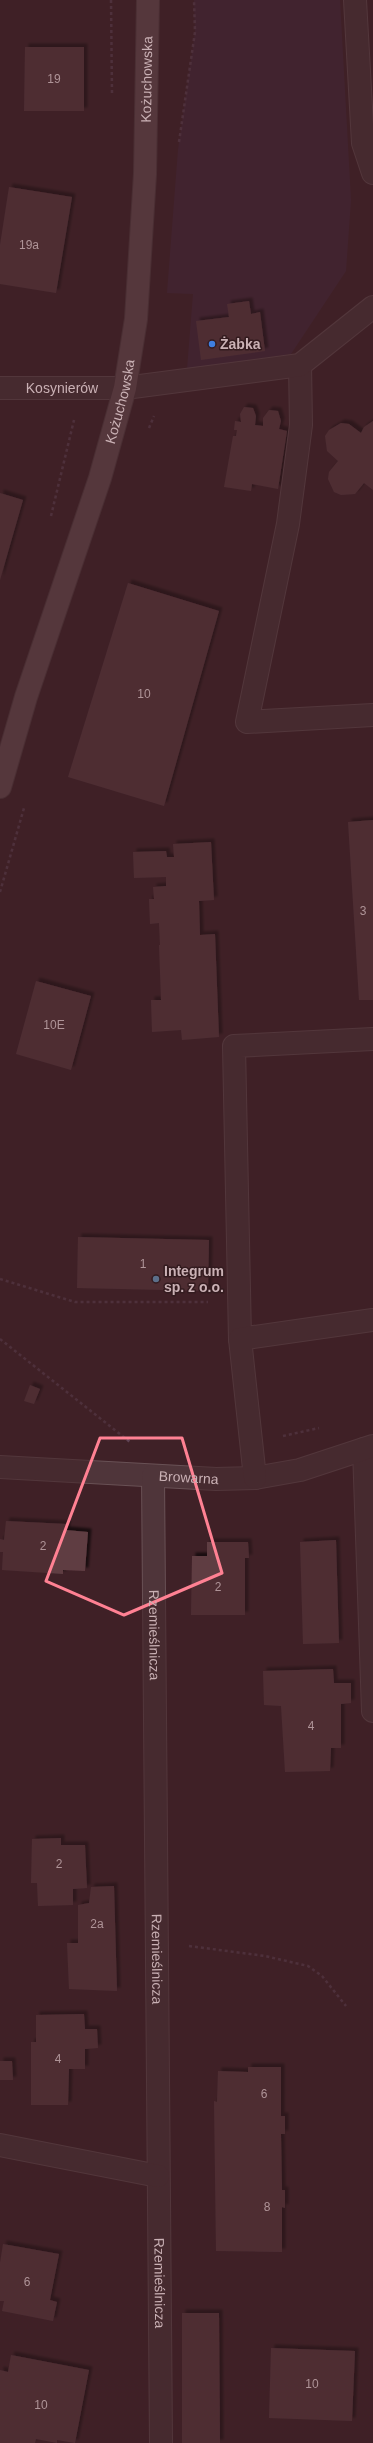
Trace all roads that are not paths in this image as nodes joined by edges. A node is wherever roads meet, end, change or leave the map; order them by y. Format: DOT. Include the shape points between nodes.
graph roads {
  1 [pos="148,0"];
  2 [pos="361,12"];
  3 [pos="373,173"];
  4 [pos="373,307"];
  5 [pos="300,365"];
  6 [pos="0,388"];
  7 [pos="125,388"];
  8 [pos="373,715"];
  9 [pos="0,787"];
  10 [pos="373,1039"];
  11 [pos="373,1320"];
  12 [pos="240,1339"];
  13 [pos="368,1448"];
  14 [pos="0,1467"];
  15 [pos="153,1476"];
  16 [pos="255,1478"];
  17 [pos="373,1711"];
  18 [pos="0,2145"];
  19 [pos="158,2176"];
  20 [pos="162,2443"];
  1 -- 7 [label="main road, Kożuchowska" via="144,189 136,319"];
  2 -- 3 [label="street" via="363,143"];
  4 -- 5 [label="street"];
  5 -- 7 [label="street, Kosynierów"];
  5 -- 8 [label="street" via="301,425 288,524 247,722"];
  6 -- 7 [label="street, Kosynierów"];
  7 -- 9 [label="main road, Kożuchowska" via="100,478 26,697"];
  10 -- 12 [label="street" via="234,1046"];
  11 -- 12 [label="street"];
  12 -- 16 [label="street"];
  13 -- 16 [label="street, Browarna" via="300,1470"];
  13 -- 17 [label="street"];
  14 -- 15 [label="street, Browarna"];
  15 -- 16 [label="street, Browarna"];
  15 -- 19 [label="street, Rzemieślnicza"];
  18 -- 19 [label="street"];
  19 -- 20 [label="street, Rzemieślnicza"];
}
